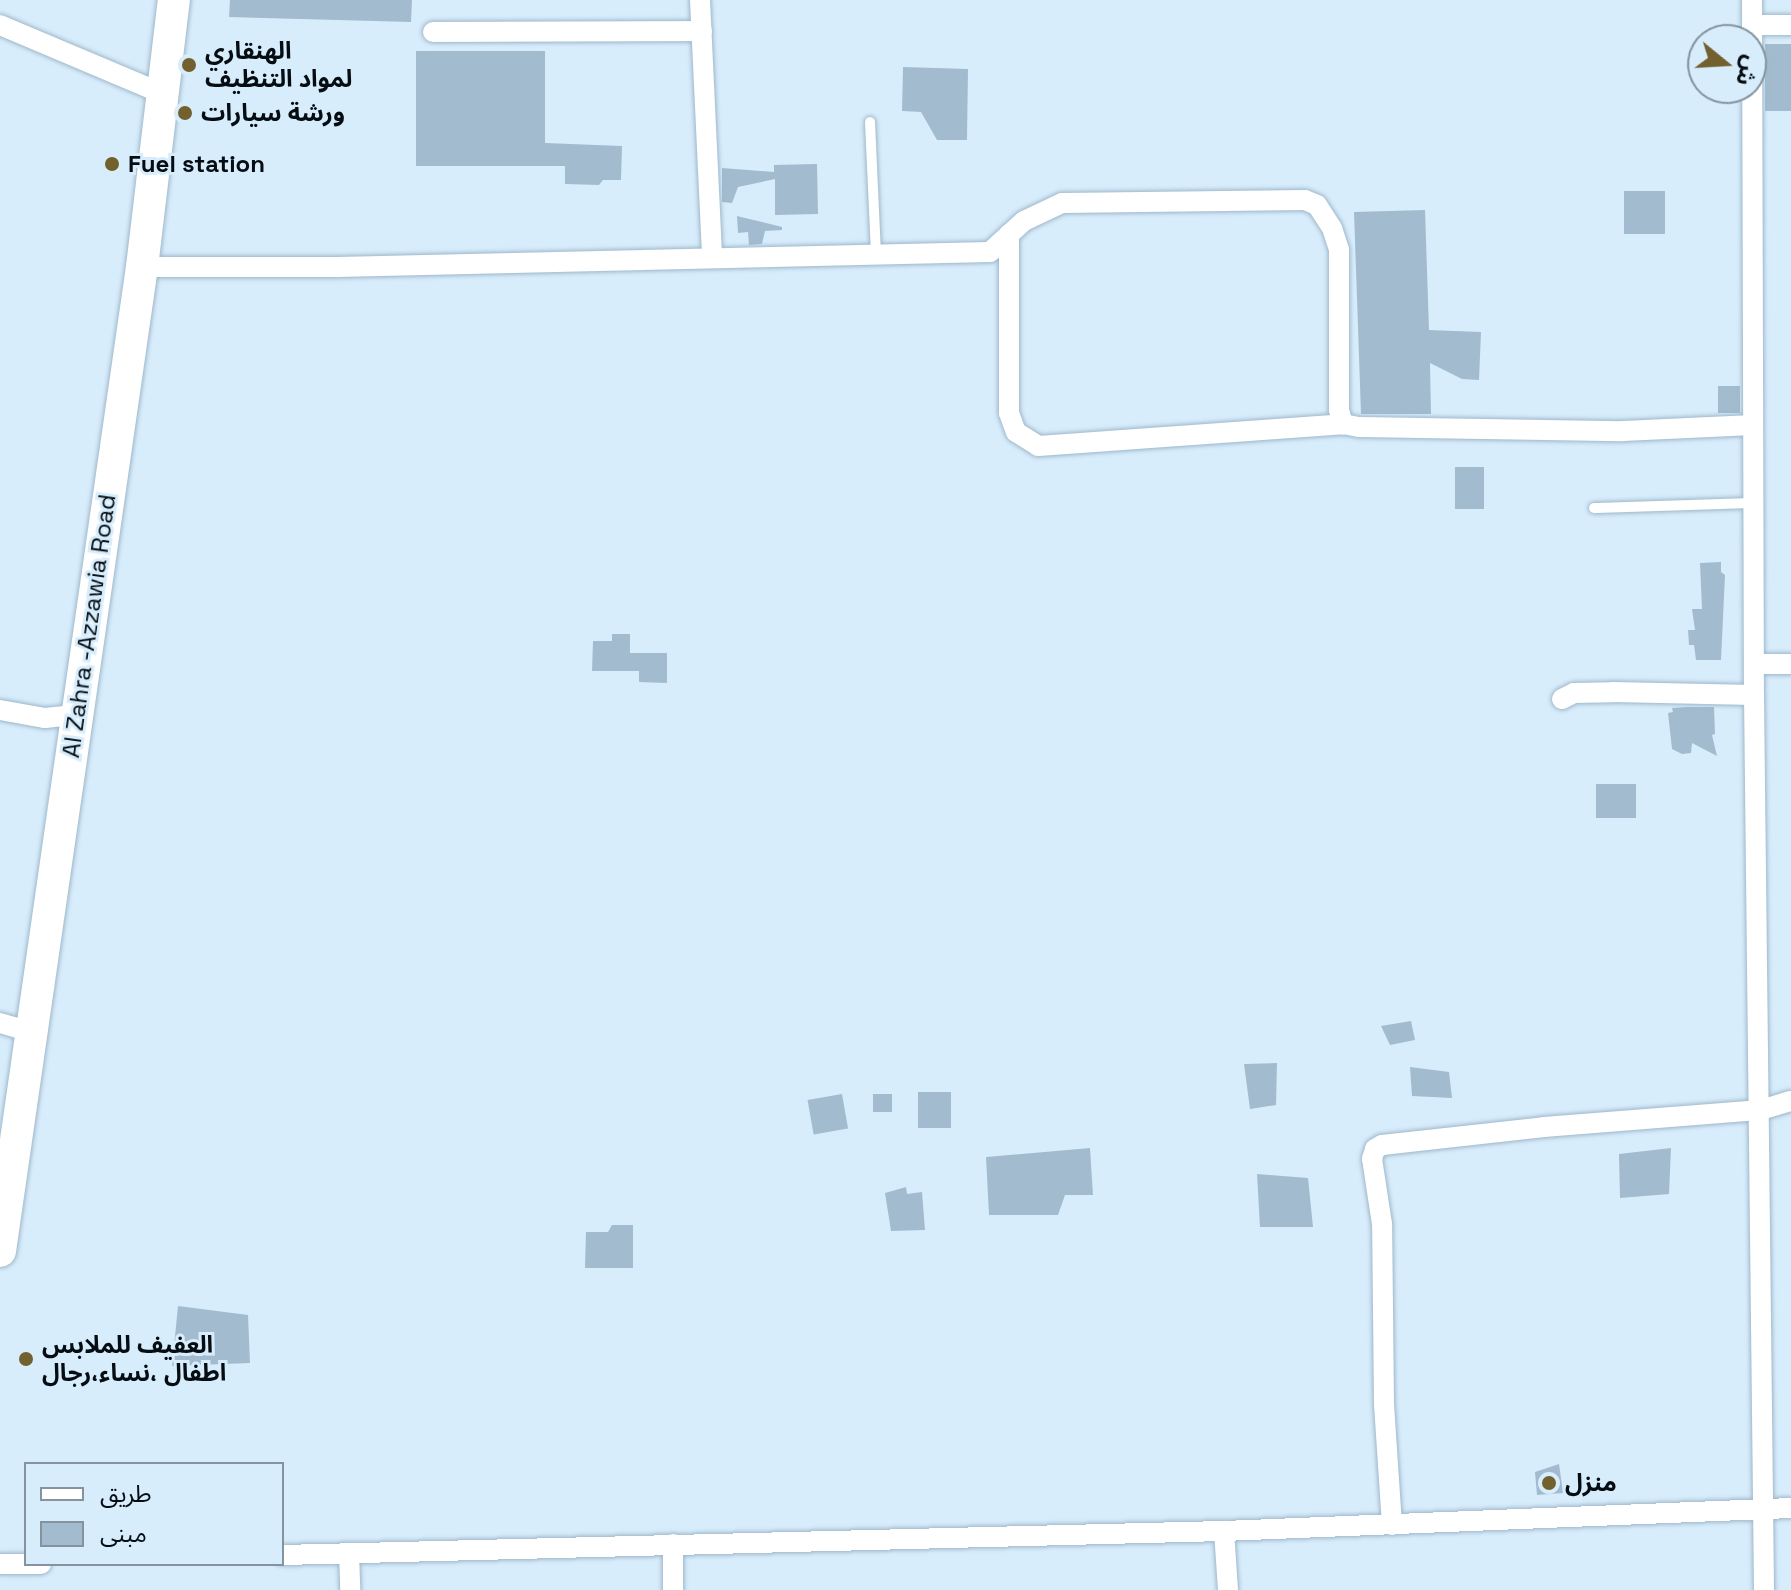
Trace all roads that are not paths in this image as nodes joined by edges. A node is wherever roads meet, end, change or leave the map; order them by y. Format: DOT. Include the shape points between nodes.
graph roads {
  1 [pos="174,0"];
  2 [pos="700,0"];
  3 [pos="1752,0"];
  4 [pos="1752,24"];
  5 [pos="0,25"];
  6 [pos="1767,25"];
  7 [pos="1791,25"];
  8 [pos="702,31"];
  9 [pos="433,32"];
  10 [pos="163,94"];
  11 [pos="1752,104"];
  12 [pos="870,122"];
  13 [pos="1009,234"];
  14 [pos="876,254"];
  15 [pos="712,257"];
  16 [pos="142,267"];
  17 [pos="1343,424"];
  18 [pos="1753,425"];
  19 [pos="1754,503"];
  20 [pos="1594,508"];
  21 [pos="1756,664"];
  22 [pos="1791,664"];
  23 [pos="1754,695"];
  24 [pos="1562,699"];
  25 [pos="0,710"];
  26 [pos="75,715"];
  27 [pos="0,1023"];
  28 [pos="31,1032"];
  29 [pos="1791,1101"];
  30 [pos="1761,1110"];
  31 [pos="0,1251"];
  32 [pos="1763,1508"];
  33 [pos="1791,1508"];
  34 [pos="1392,1525"];
  35 [pos="1224,1531"];
  36 [pos="673,1544"];
  37 [pos="349,1553"];
  38 [pos="284,1555"];
  39 [pos="0,1564"];
  40 [pos="24,1564"];
  41 [pos="350,1590"];
  42 [pos="673,1590"];
  43 [pos="1228,1590"];
  44 [pos="1764,1590"];
  1 -- 10 [label="main road, Al Zahra -Azzawia Road"];
  2 -- 8 [label="street"];
  3 -- 4 [label="street"];
  5 -- 10 [label="street"];
  6 -- 7 [label="street"];
  8 -- 9 [label="street"];
  8 -- 15 [label="street"];
  10 -- 16 [label="main road, Al Zahra -Azzawia Road"];
  11 -- 18 [label="street"];
  12 -- 14 [label="lane"];
  13 -- 14 [label="street" via="990,252"];
  13 -- 17 [label="street" via="1009,413 1016,432 1038,446"];
  13 -- 17 [label="street" via="1062,203 1305,200 1317,205 1339,250"];
  14 -- 15 [label="street"];
  15 -- 16 [label="street"];
  16 -- 26 [label="main road, Al Zahra -Azzawia Road"];
  17 -- 18 [label="street" via="1623,431"];
  18 -- 19 [label="street"];
  19 -- 20 [label="lane"];
  19 -- 21 [label="street"];
  21 -- 22 [label="street"];
  21 -- 23 [label="street"];
  23 -- 24 [label="street" via="1603,692"];
  23 -- 30 [label="street"];
  25 -- 26 [label="street" via="45,718"];
  26 -- 28 [label="main road, Al Zahra -Azzawia Road"];
  27 -- 28 [label="street"];
  28 -- 31 [label="main road, Al Zahra -Azzawia Road"];
  29 -- 30 [label="street"];
  30 -- 32 [label="street"];
  30 -- 34 [label="street" via="1544,1127 1375,1149"];
  32 -- 33 [label="street"];
  32 -- 34 [label="street"];
  32 -- 44 [label="street"];
  34 -- 35 [label="street"];
  35 -- 36 [label="street"];
  35 -- 43 [label="street"];
  36 -- 37 [label="street"];
  36 -- 42 [label="street"];
  37 -- 38 [label="street"];
  37 -- 41 [label="street"];
  39 -- 40 [label="street"];
}
